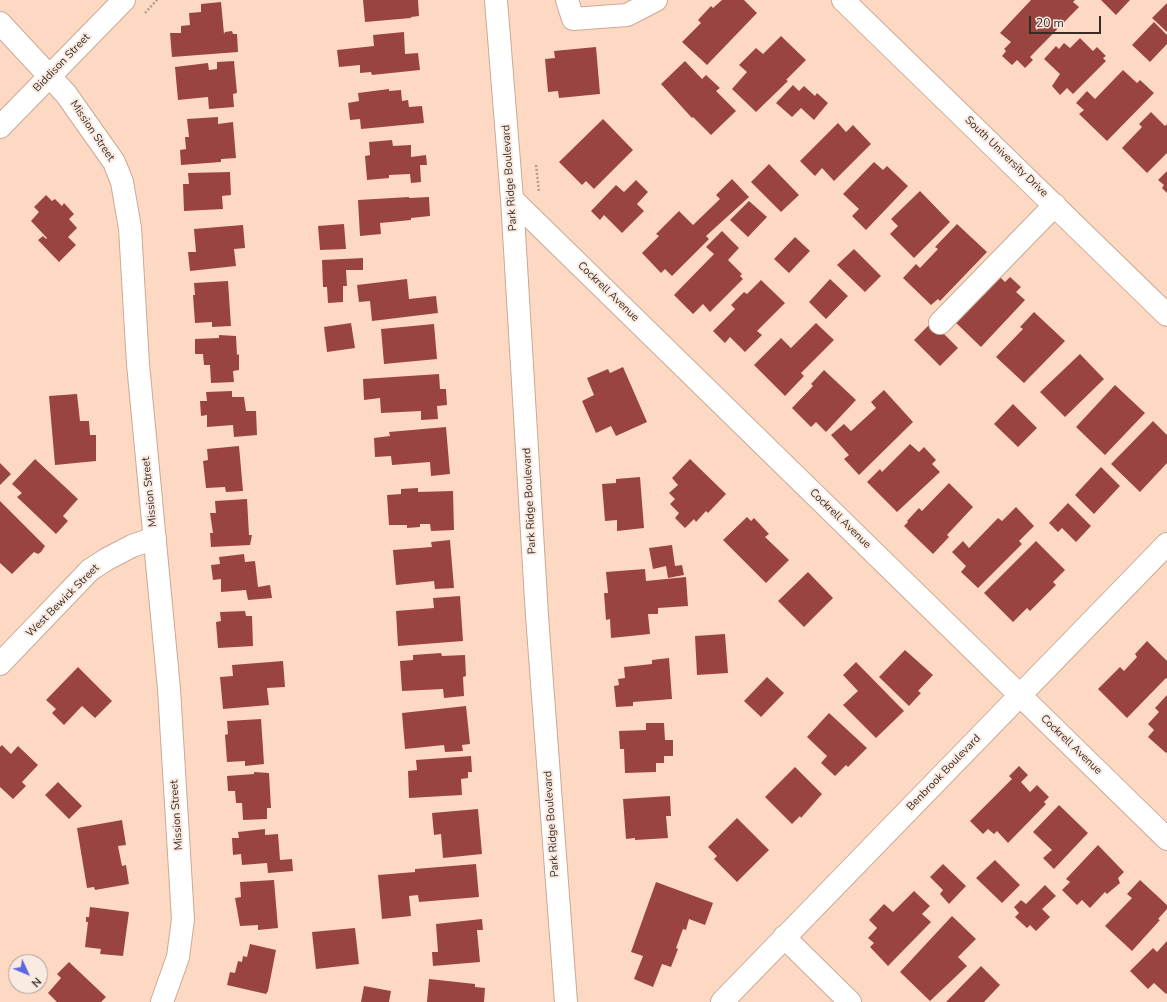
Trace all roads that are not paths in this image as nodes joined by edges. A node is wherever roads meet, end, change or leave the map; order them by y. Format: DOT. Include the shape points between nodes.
graph roads {
  1 [pos="124,0"];
  2 [pos="496,0"];
  3 [pos="567,0"];
  4 [pos="656,0"];
  5 [pos="843,0"];
  6 [pos="0,23"];
  7 [pos="50,75"];
  8 [pos="0,126"];
  9 [pos="512,199"];
  10 [pos="1055,205"];
  11 [pos="1167,315"];
  12 [pos="940,323"];
  13 [pos="155,538"];
  14 [pos="1167,544"];
  15 [pos="0,664"];
  16 [pos="1020,695"];
  17 [pos="1167,839"];
  18 [pos="784,937"];
  19 [pos="567,1000"];
  20 [pos="162,1002"];
  21 [pos="722,1002"];
  22 [pos="850,1002"];
  1 -- 7 [label="street, Biddison Street"];
  2 -- 9 [label="street, Park Ridge Boulevard"];
  3 -- 4 [label="street" via="573,19 627,15"];
  5 -- 10 [label="street, South University Drive"];
  6 -- 7 [label="street, Mission Street"];
  7 -- 8 [label="street, Biddison Street"];
  7 -- 13 [label="street, Mission Street" via="114,162 122,182 130,228 138,364"];
  9 -- 16 [label="street, Cockrell Avenue"];
  9 -- 19 [label="street, Park Ridge Boulevard" via="538,624 562,965"];
  10 -- 11 [label="street, South University Drive"];
  10 -- 12 [label="street"];
  13 -- 15 [label="street, West Bewick Street" via="132,546 90,570"];
  13 -- 20 [label="street, Mission Street" via="169,689 183,919 178,957"];
  14 -- 16 [label="street, Benbrook Boulevard"];
  16 -- 17 [label="street, Cockrell Avenue"];
  16 -- 18 [label="street, Benbrook Boulevard"];
  18 -- 21 [label="street, Benbrook Boulevard"];
  18 -- 22 [label="street"];
}
